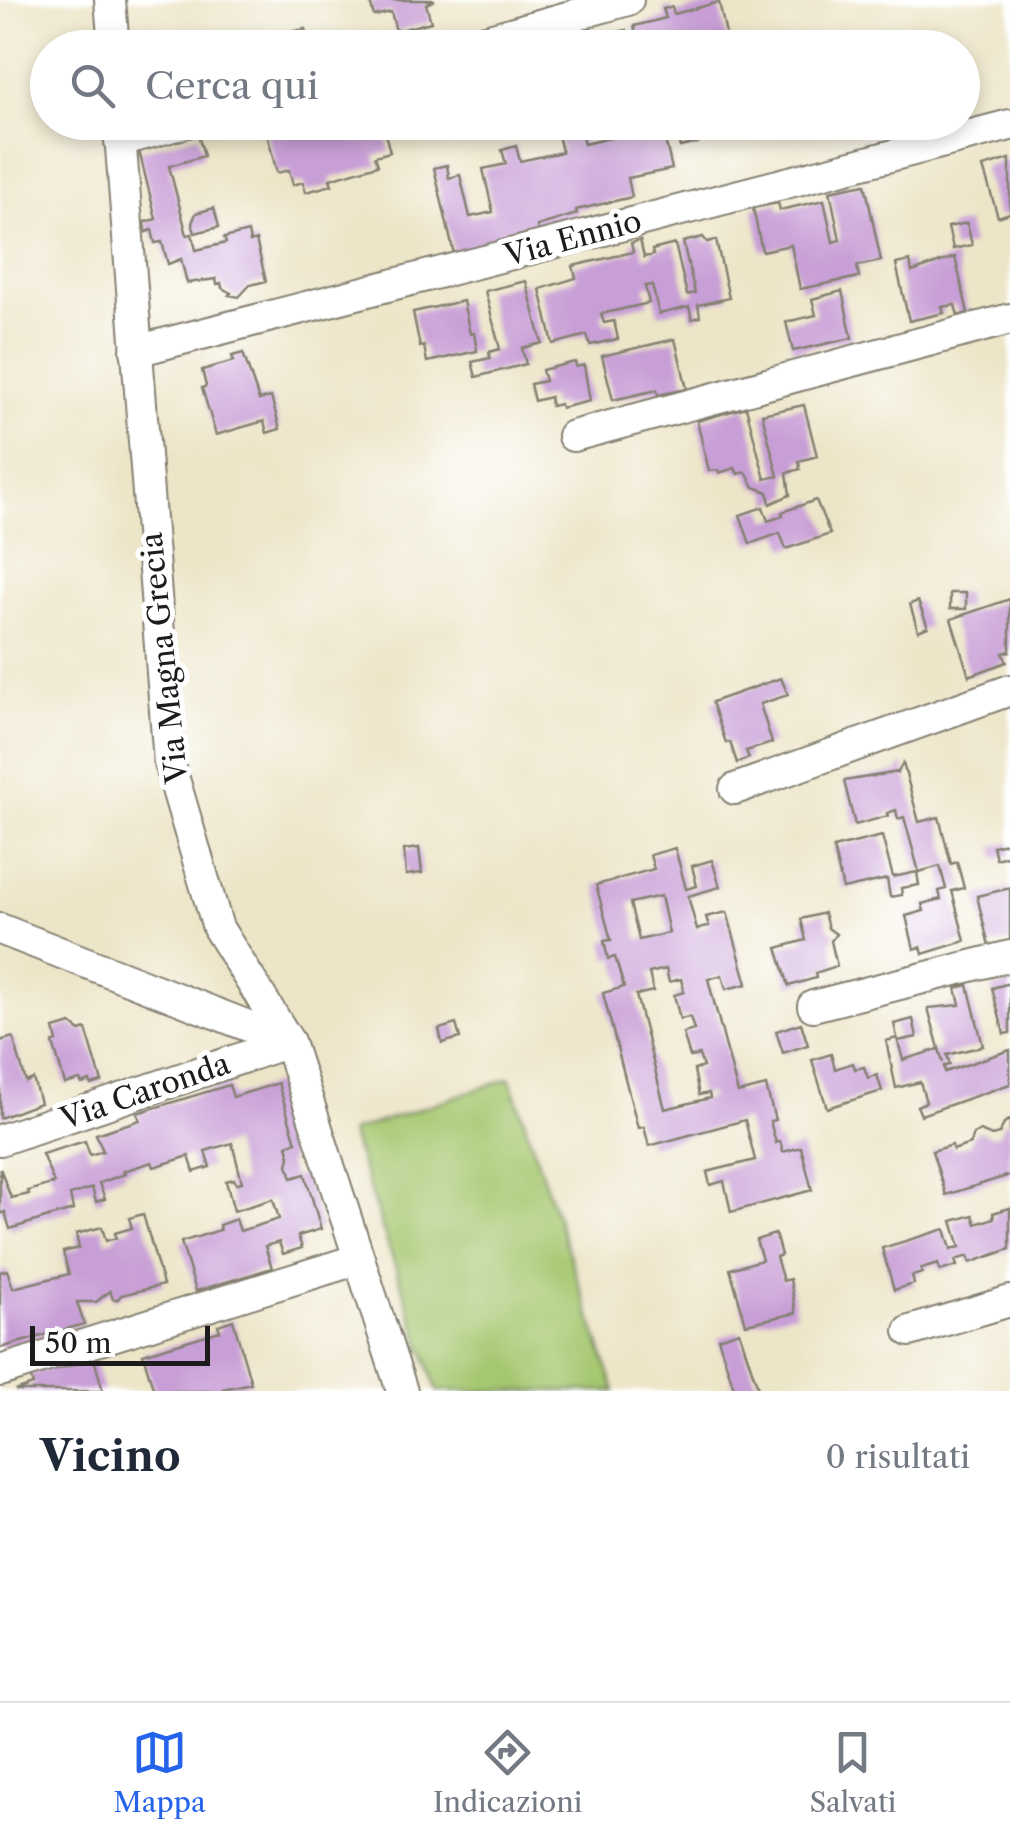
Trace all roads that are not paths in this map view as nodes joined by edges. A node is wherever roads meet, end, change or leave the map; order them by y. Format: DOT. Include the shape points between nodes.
graph roads {
  1 [pos="110,0"];
  2 [pos="628,0"];
  3 [pos="112,30"];
  4 [pos="521,30"];
  5 [pos="1010,125"];
  6 [pos="980,133"];
  7 [pos="121,140"];
  8 [pos="952,140"];
  9 [pos="1010,319"];
  10 [pos="136,351"];
  11 [pos="573,436"];
  12 [pos="1010,690"];
  13 [pos="736,789"];
  14 [pos="0,929"];
  15 [pos="1010,956"];
  16 [pos="812,1006"];
  17 [pos="290,1042"];
  18 [pos="0,1140"];
  19 [pos="359,1259"];
  20 [pos="1010,1302"];
  21 [pos="910,1331"];
  22 [pos="0,1371"];
  23 [pos="402,1391"];
  1 -- 3 [label="street"];
  2 -- 4 [label="street"];
  5 -- 6 [label="street, Via Ennio"];
  7 -- 10 [label="street, Via Magna Grecia"];
  8 -- 10 [label="street, Via Ennio"];
  9 -- 11 [label="street"];
  10 -- 17 [label="street, Via Magna Grecia" via="169,762 218,928"];
  12 -- 13 [label="street"];
  14 -- 17 [label="street"];
  15 -- 16 [label="street"];
  17 -- 18 [label="street, Via Caronda"];
  17 -- 19 [label="street, Via Magna Grecia"];
  19 -- 22 [label="street"];
  19 -- 23 [label="street, Via Magna Grecia"];
  20 -- 21 [label="street"];
}
